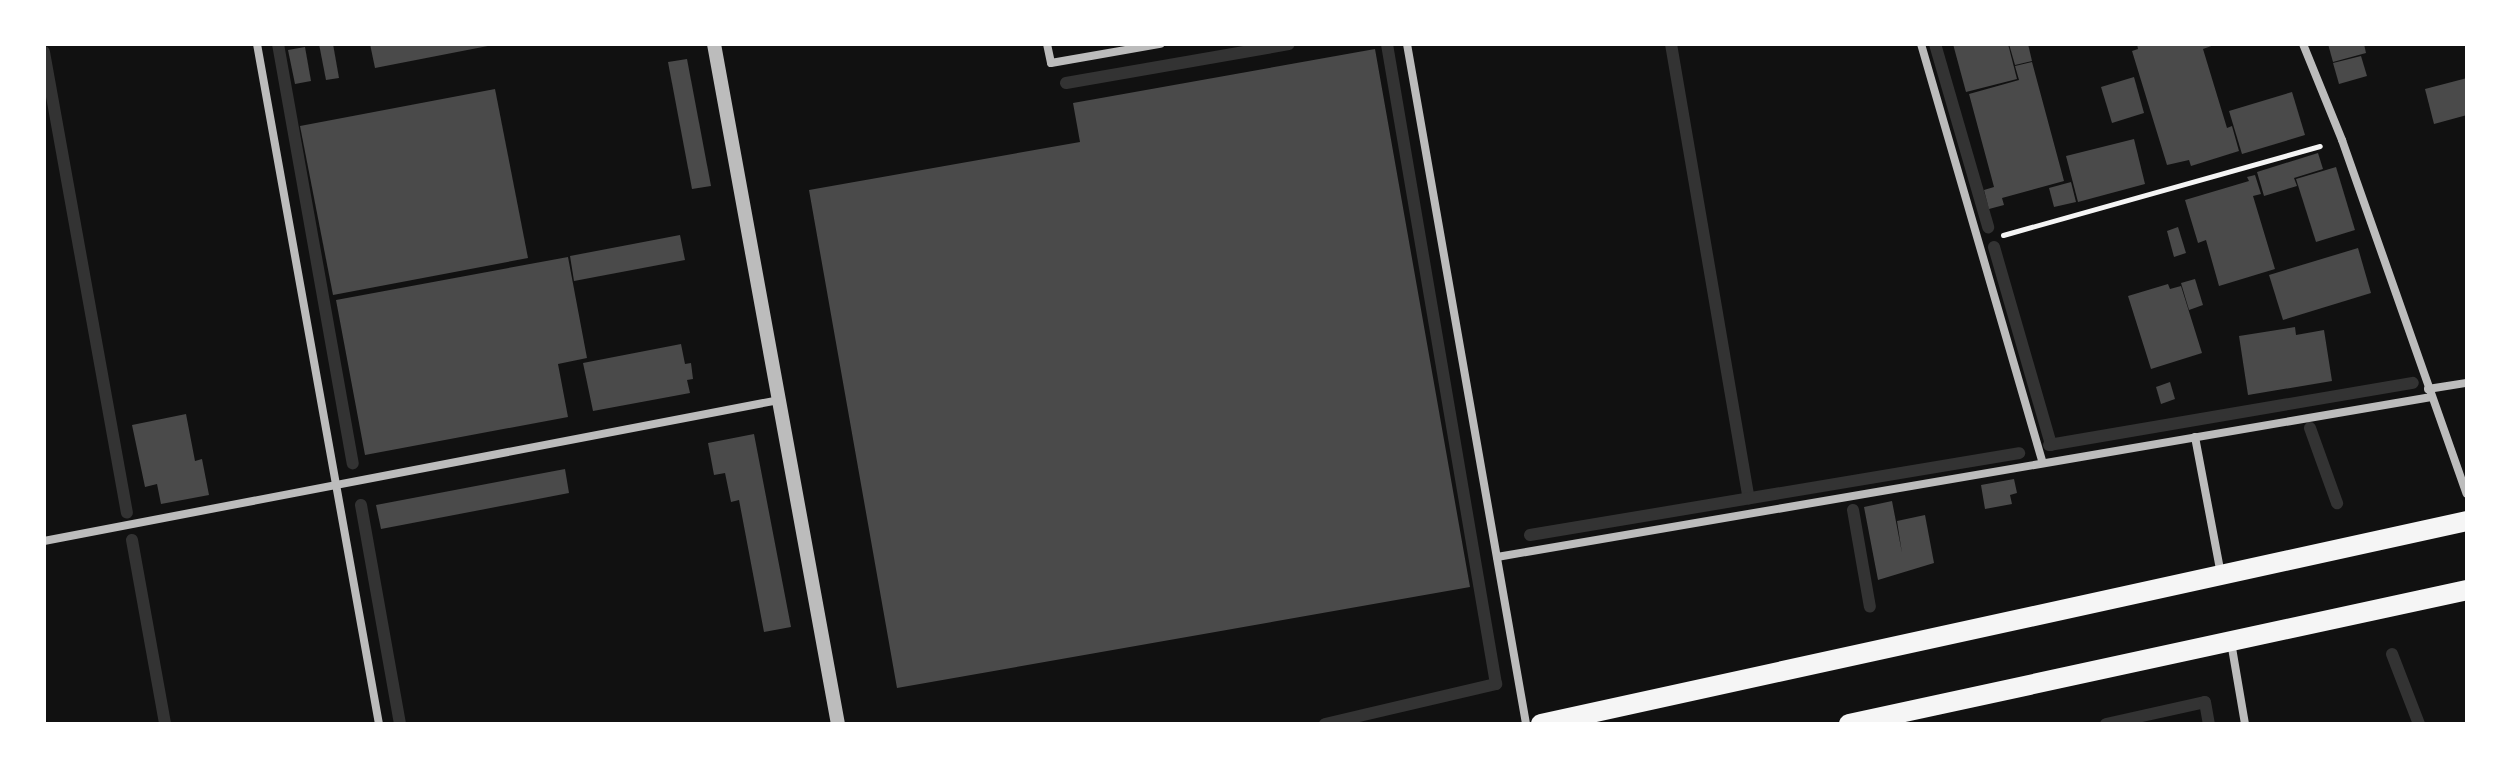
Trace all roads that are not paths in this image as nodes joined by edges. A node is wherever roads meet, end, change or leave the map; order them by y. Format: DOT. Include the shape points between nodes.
graph roads {
  1 [pos="257,44"];
  2 [pos="714,44"];
  3 [pos="1047,44"];
  4 [pos="1160,44"];
  5 [pos="1407,44"];
  6 [pos="1921,44"];
  7 [pos="2303,44"];
  8 [pos="2467,383"];
  9 [pos="2430,393"];
  10 [pos="779,400"];
  11 [pos="2195,437"];
  12 [pos="2043,463"];
  13 [pos="336,486"];
  14 [pos="2467,494"];
  15 [pos="2467,521"];
  16 [pos="44,541"];
  17 [pos="1497,557"];
  18 [pos="2221,575"];
  19 [pos="2467,590"];
  20 [pos="2231,641"];
  21 [pos="379,724"];
  22 [pos="838,724"];
  23 [pos="1526,724"];
  24 [pos="1541,724"];
  25 [pos="1849,724"];
  26 [pos="2245,724"];
  1 -- 13 [label="street"];
  2 -- 10 [label="street"];
  3 -- 4 [label="street" via="1051,63"];
  5 -- 17 [label="street"];
  6 -- 12 [label="street"];
  7 -- 9 [label="street"];
  8 -- 9 [label="street"];
  9 -- 11 [label="street"];
  9 -- 14 [label="street"];
  10 -- 13 [label="street"];
  10 -- 22 [label="street"];
  11 -- 12 [label="street"];
  11 -- 18 [label="street"];
  12 -- 17 [label="street"];
  13 -- 16 [label="street"];
  13 -- 21 [label="street"];
  15 -- 18 [label="main road"];
  17 -- 23 [label="street"];
  18 -- 24 [label="main road"];
  19 -- 20 [label="main road"];
  20 -- 25 [label="main road"];
  20 -- 26 [label="street"];
}
